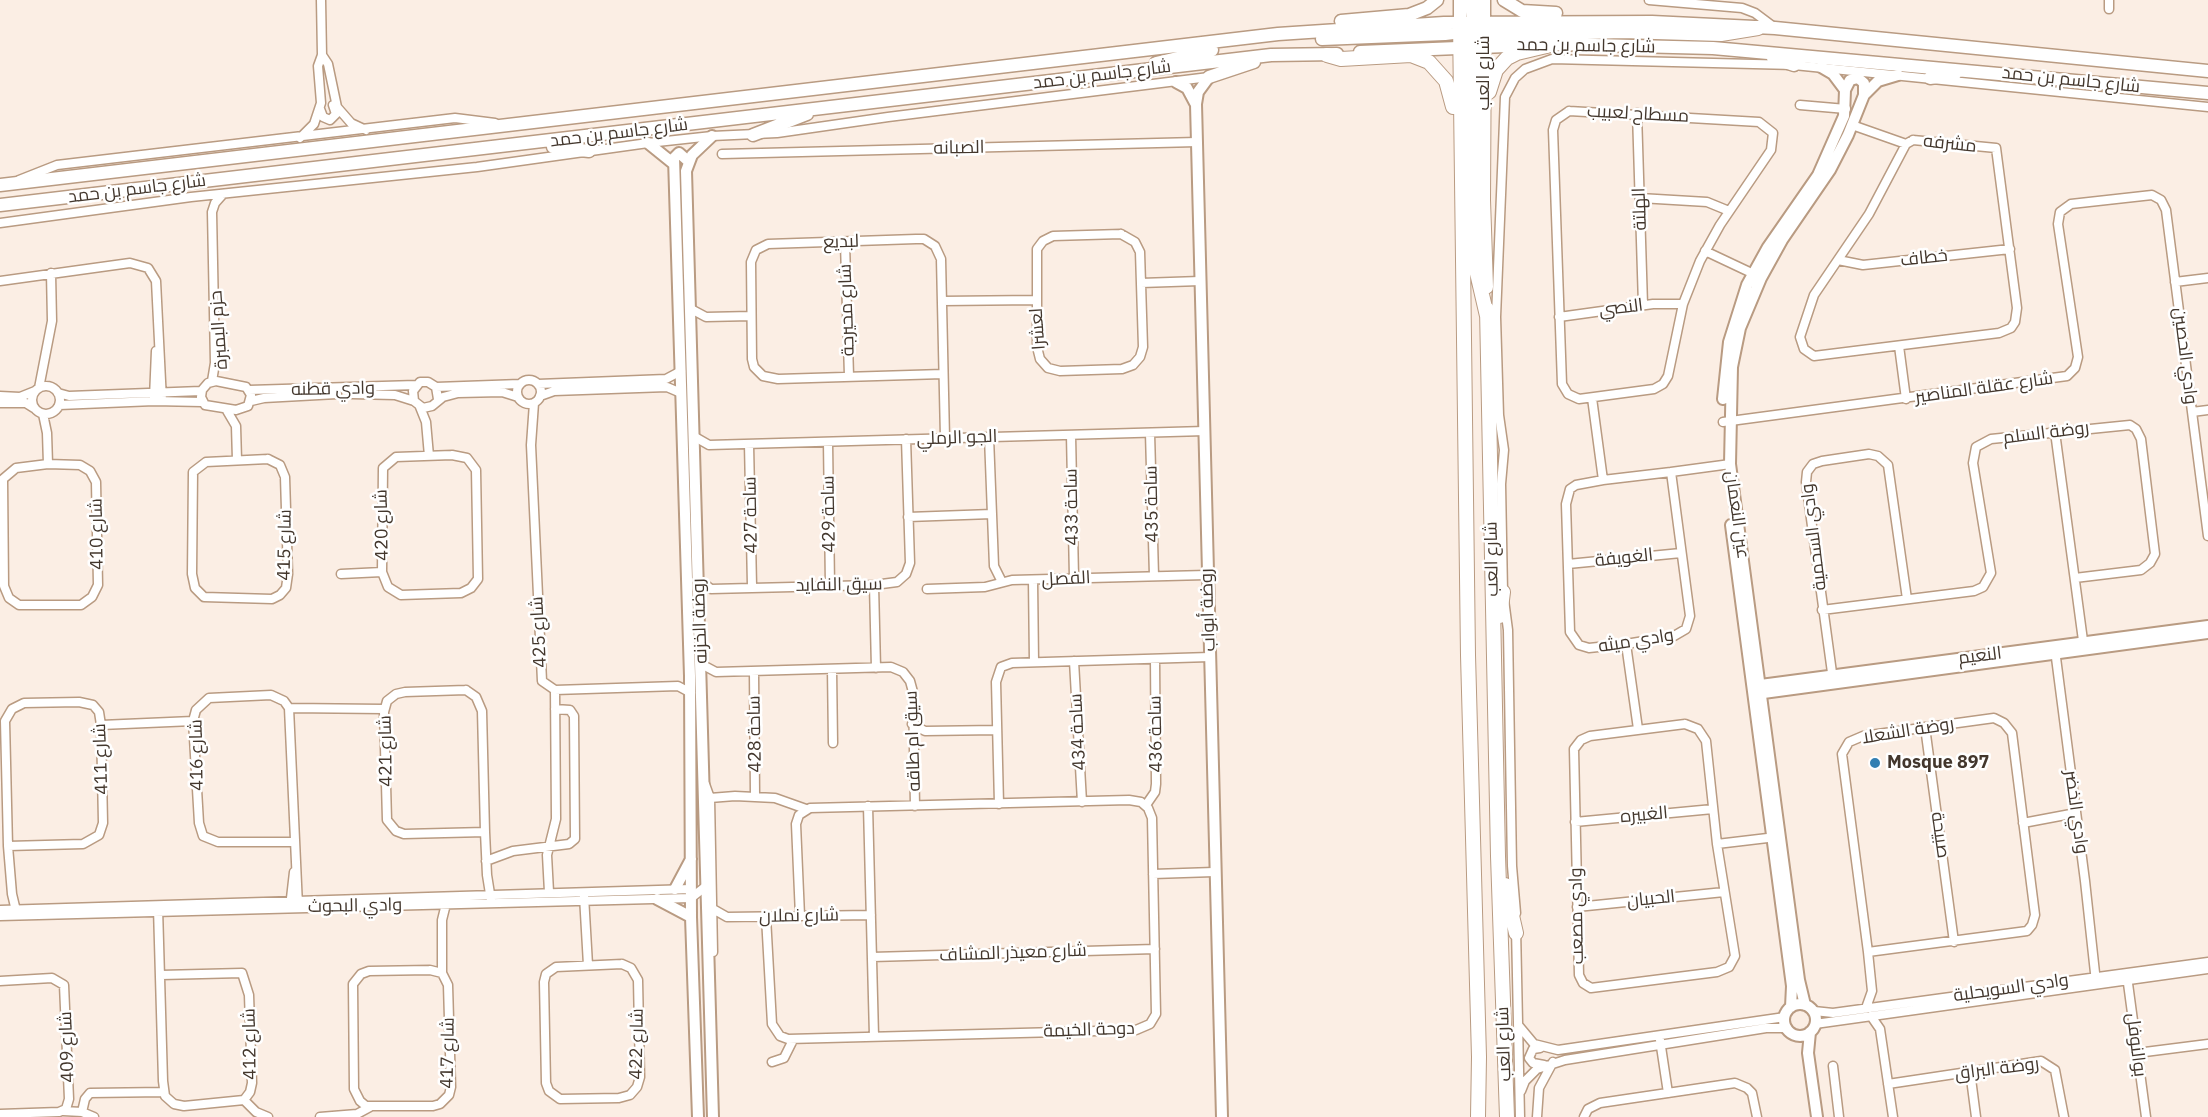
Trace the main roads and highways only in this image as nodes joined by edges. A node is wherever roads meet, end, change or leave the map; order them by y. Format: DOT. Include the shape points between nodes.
graph roads {
  1 [pos="1437,0"];
  2 [pos="1460,0"];
  3 [pos="1472,0"];
  4 [pos="1484,0"];
  5 [pos="1504,0"];
  6 [pos="1652,22"];
  7 [pos="1758,28"];
  8 [pos="1284,34"];
  9 [pos="1472,34"];
  10 [pos="1555,44"];
  11 [pos="1713,48"];
  12 [pos="1271,55"];
  13 [pos="1327,55"];
  14 [pos="1794,65"];
  15 [pos="1142,70"];
  16 [pos="2208,71"];
  17 [pos="2000,73"];
  18 [pos="1209,76"];
  19 [pos="1930,78"];
  20 [pos="2208,93"];
  21 [pos="811,109"];
  22 [pos="753,135"];
  23 [pos="531,144"];
  24 [pos="589,151"];
  25 [pos="6,184"];
  26 [pos="1483,200"];
  27 [pos="0,205"];
  28 [pos="1462,210"];
  29 [pos="1487,316"];
  30 [pos="1490,440"];
  31 [pos="1501,484"];
  32 [pos="1503,592"];
  33 [pos="1494,660"];
  34 [pos="1498,856"];
  35 [pos="1516,933"];
  36 [pos="1478,1116"];
  37 [pos="1507,1117"];
  1 -- 8 [label="main road" via="1409,15 1317,24"];
  2 -- 9 [label="main road, شارع العب"];
  3 -- 9 [label="main road"];
  4 -- 9 [label="main road, شارع العب"];
  5 -- 6 [label="main road" via="1522,11 1635,15"];
  6 -- 7 [label="main road, شارع جاسم بن حمد"];
  6 -- 9 [label="main road, شارع جاسم بن حمد"];
  7 -- 9 [label="main road" via="1721,34"];
  7 -- 16 [label="main road, شارع جاسم بن حمد"];
  8 -- 9 [label="main road, شارع جاسم بن حمد"];
  8 -- 25 [label="main road, شارع جاسم بن حمد"];
  9 -- 10 [label="main road, شارع جاسم بن حمد"];
  9 -- 13 [label="main road, شارع جاسم بن حمد" via="1391,49"];
  9 -- 15 [label="main road" via="1257,44 1164,59"];
  9 -- 26 [label="main road, شارع العب"];
  9 -- 28 [label="main road, شارع العب"];
  9 -- 29 [label="main road" via="1473,239"];
  10 -- 11 [label="main road, شارع جاسم بن حمد"];
  10 -- 26 [label="main road" via="1517,53 1501,64 1492,78 1488,105 1490,182"];
  11 -- 14 [label="main road"];
  11 -- 17 [label="main road, شارع جاسم بن حمد"];
  12 -- 13 [label="main road, شارع جاسم بن حمد"];
  12 -- 15 [label="main road, شارع جاسم بن حمد"];
  12 -- 18 [label="main road"];
  13 -- 28 [label="main road" via="1341,59 1411,55 1429,62 1441,73 1450,90 1452,186"];
  15 -- 21 [label="main road, شارع جاسم بن حمد"];
  17 -- 19 [label="main road"];
  17 -- 20 [label="main road, شارع جاسم بن حمد"];
  21 -- 22 [label="main road" via="800,118"];
  21 -- 23 [label="main road, شارع جاسم بن حمد"];
  23 -- 24 [label="main road"];
  23 -- 27 [label="main road, شارع جاسم بن حمد"];
  26 -- 29 [label="main road, شارع العب"];
  28 -- 36 [label="main road, شارع العب"];
  29 -- 30 [label="main road, شارع العب"];
  30 -- 31 [label="main road"];
  30 -- 33 [label="main road, شارع العب"];
  32 -- 33 [label="main road"];
  33 -- 34 [label="main road, شارع العب"];
  34 -- 35 [label="main road"];
  34 -- 37 [label="main road, شارع العب"];
}
